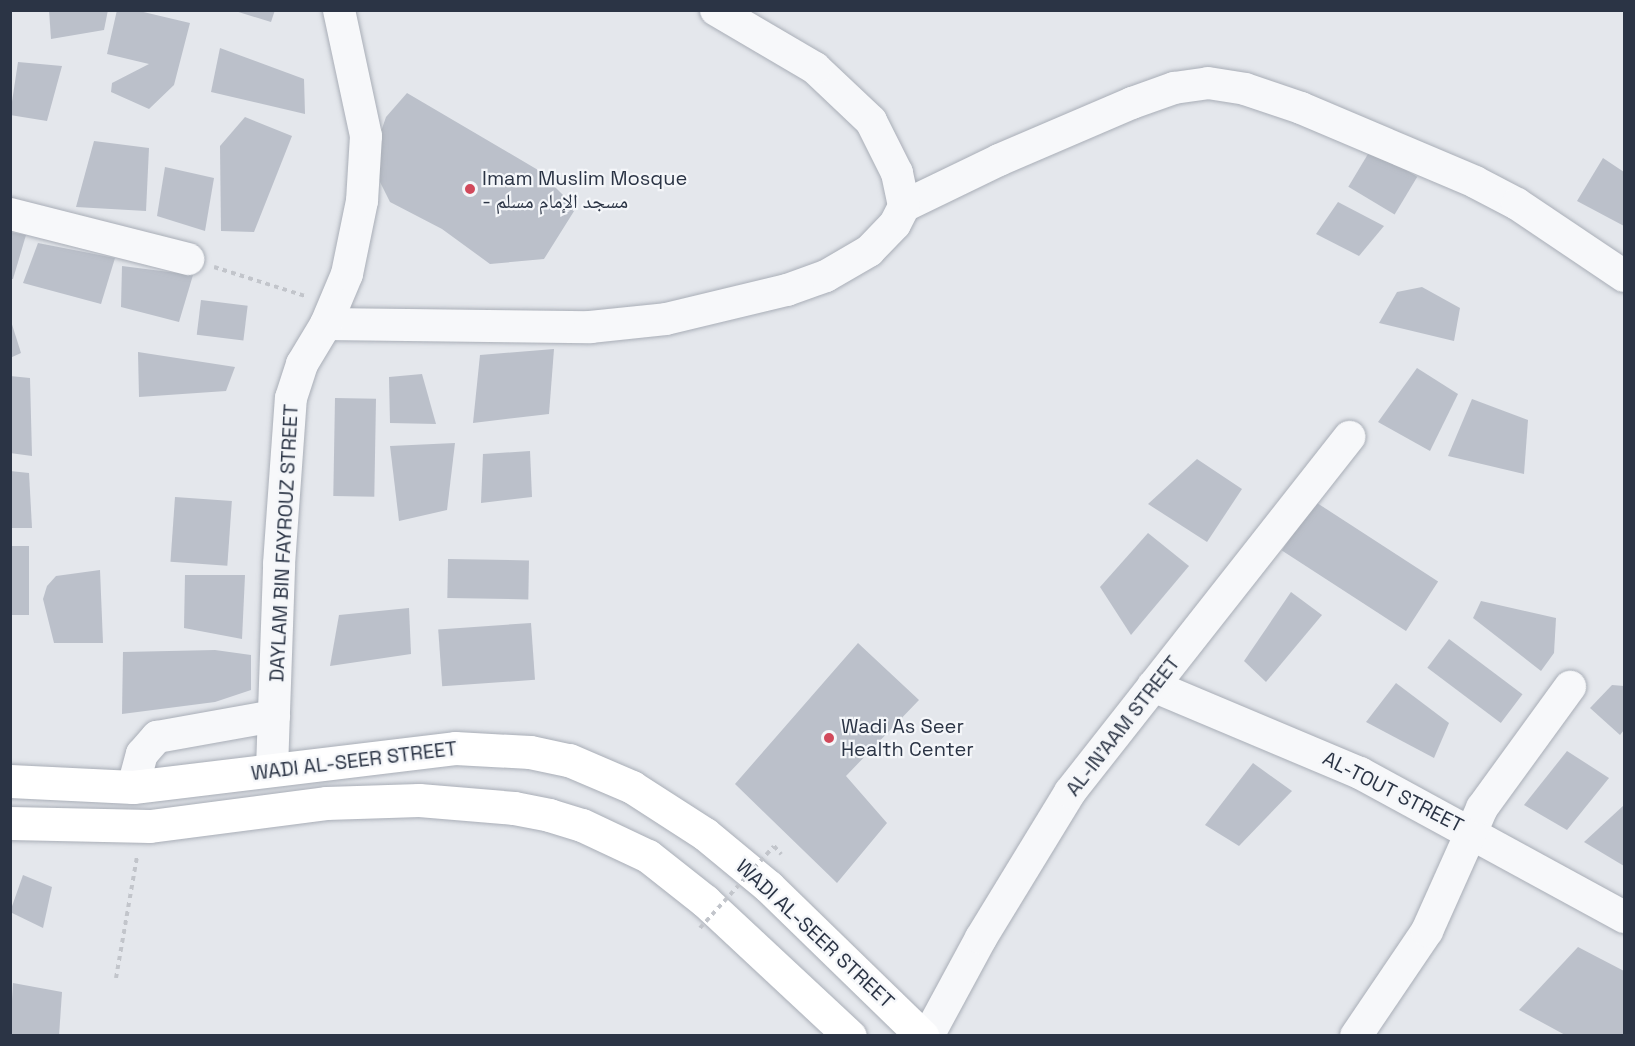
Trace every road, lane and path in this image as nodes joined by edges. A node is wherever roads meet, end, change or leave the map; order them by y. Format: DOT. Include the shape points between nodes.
graph roads {
  1 [pos="339,10"];
  2 [pos="716,10"];
  3 [pos="904,206"];
  4 [pos="10,214"];
  5 [pos="188,259"];
  6 [pos="1624,276"];
  7 [pos="330,315"];
  8 [pos="1349,437"];
  9 [pos="1153,686"];
  10 [pos="1570,687"];
  11 [pos="274,716"];
  12 [pos="272,769"];
  13 [pos="10,781"];
  14 [pos="133,787"];
  15 [pos="10,823"];
  16 [pos="142,827"];
  17 [pos="1470,831"];
  18 [pos="774,846"];
  19 [pos="1624,917"];
  20 [pos="700,928"];
  21 [pos="116,978"];
  22 [pos="835,1028"];
  23 [pos="922,1035"];
  24 [pos="928,1035"];
  25 [pos="1356,1035"];
  1 -- 7 [label="street, DAYLAM BIN FAYROUZ STREET" via="366,136 356,232 347,274"];
  2 -- 3 [label="street" via="815,68 871,121 897,172"];
  3 -- 6 [label="street" via="1132,103 1174,88 1208,83 1245,89 1301,108 1475,182 1517,204"];
  3 -- 7 [label="street" via="882,241 826,276 729,306 666,320 590,327"];
  4 -- 5 [label="street"];
  5 -- 7 [label="path"];
  7 -- 11 [label="street, DAYLAM BIN FAYROUZ STREET" via="302,364 291,398"];
  8 -- 9 [label="street, AL-IN’AAM STREET"];
  9 -- 17 [label="street, AL-TOUT STREET" via="1349,768"];
  9 -- 24 [label="street, AL-IN’AAM STREET" via="1104,744 1035,846"];
  10 -- 17 [label="street" via="1501,778"];
  11 -- 12 [label="street, DAYLAM BIN FAYROUZ STREET"];
  11 -- 14 [label="street" via="157,737 142,754"];
  12 -- 14 [label="main road, WADI AL-SEER STREET"];
  12 -- 23 [label="main road, WADI AL-SEER STREET" via="417,749 495,748 569,760 603,772 705,834 769,887"];
  13 -- 14 [label="main road, WADI AL-SEER STREET"];
  15 -- 16 [label="main road, WADI AL-SEER STREET"];
  16 -- 21 [label="path"];
  16 -- 22 [label="main road, WADI AL-SEER STREET" via="326,804 419,800 514,807 591,828 648,856 705,901"];
  17 -- 19 [label="street, AL-TOUT STREET"];
  17 -- 25 [label="street" via="1426,931"];
  18 -- 20 [label="path, bridge"];
}
